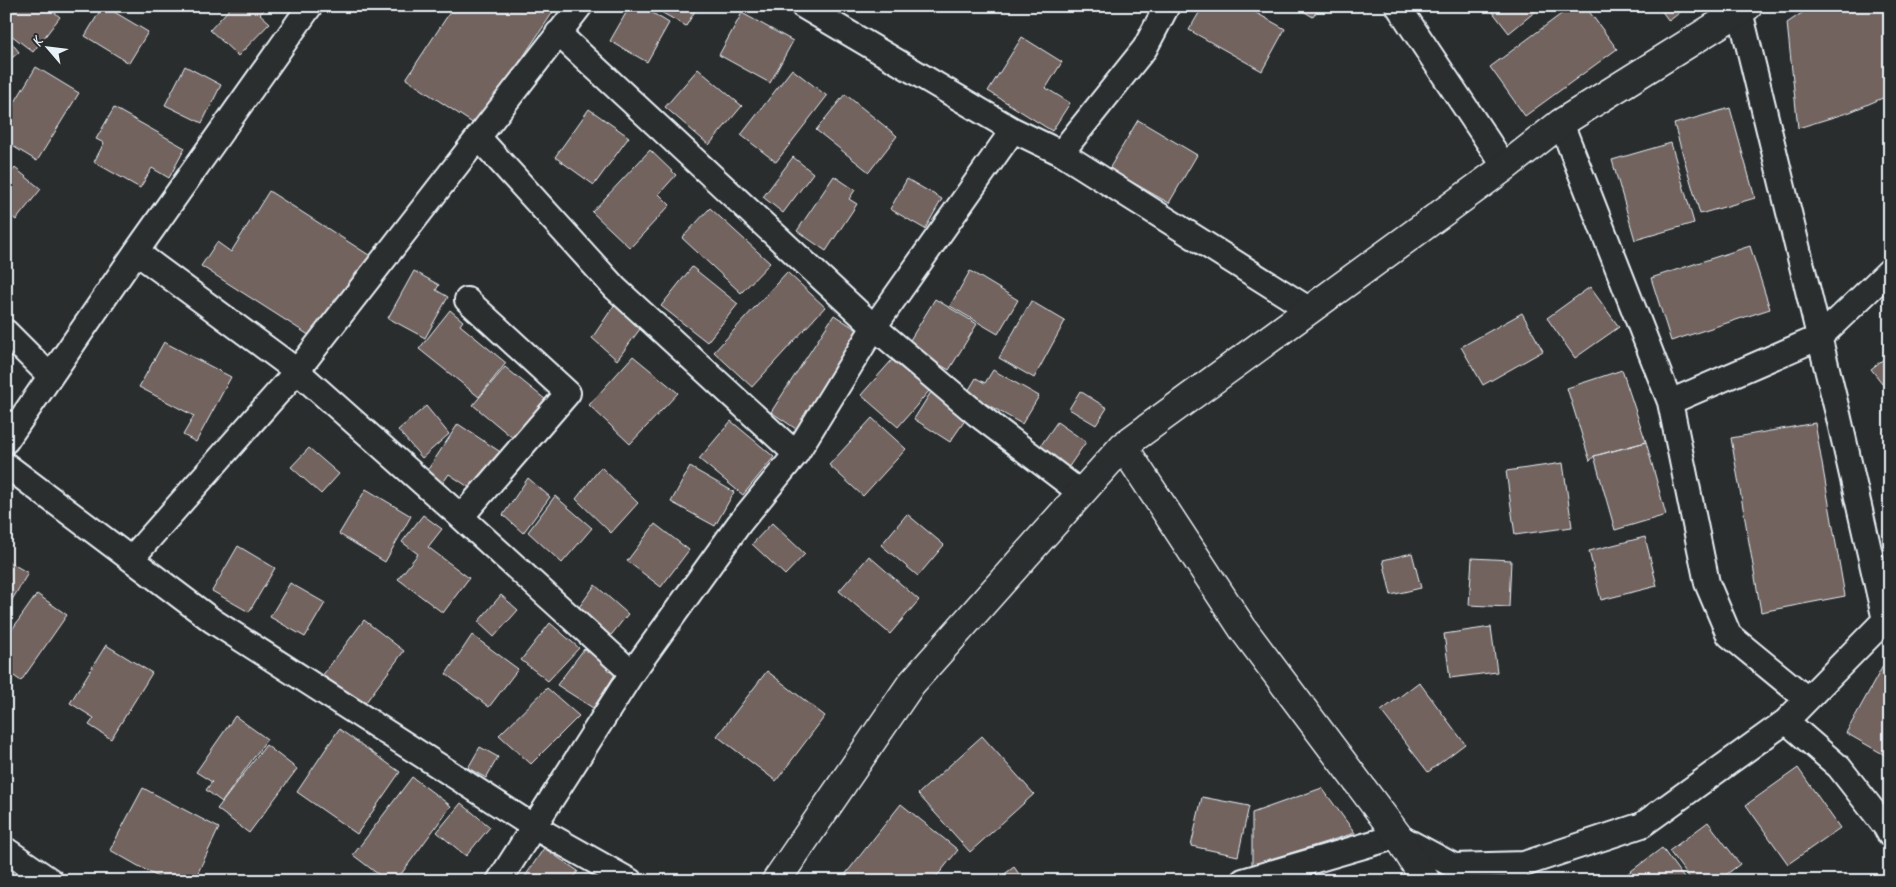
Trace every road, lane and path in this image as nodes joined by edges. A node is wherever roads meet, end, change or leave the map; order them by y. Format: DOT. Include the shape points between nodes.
graph roads {
  1 [pos="310,6"];
  2 [pos="580,6"];
  3 [pos="803,6"];
  4 [pos="1167,6"];
  5 [pos="1398,6"];
  6 [pos="1744,9"];
  7 [pos="558,33"];
  8 [pos="1561,123"];
  9 [pos="1013,130"];
  10 [pos="478,137"];
  11 [pos="1061,153"];
  12 [pos="1505,167"];
  13 [pos="136,252"];
  14 [pos="1890,270"];
  15 [pos="467,300"];
  16 [pos="1310,310"];
  17 [pos="874,327"];
  18 [pos="6,332"];
  19 [pos="1820,337"];
  20 [pos="297,371"];
  21 [pos="50,376"];
  22 [pos="1670,402"];
  23 [pos="6,441"];
  24 [pos="1123,446"];
  25 [pos="796,454"];
  26 [pos="6,465"];
  27 [pos="1081,493"];
  28 [pos="461,517"];
  29 [pos="131,559"];
  30 [pos="1887,617"];
  31 [pos="632,673"];
  32 [pos="1807,699"];
  33 [pos="1786,721"];
  34 [pos="534,827"];
  35 [pos="1890,835"];
  36 [pos="1398,836"];
  37 [pos="6,850"];
  38 [pos="51,881"];
  39 [pos="499,881"];
  40 [pos="630,881"];
  41 [pos="776,881"];
  42 [pos="1243,881"];
  43 [pos="1426,881"];
  1 -- 13 [label="street"];
  2 -- 7 [label="street"];
  3 -- 9 [label="street"];
  4 -- 11 [label="street" via="1145,48"];
  5 -- 12 [label="street"];
  6 -- 8 [label="street"];
  6 -- 19 [label="street"];
  7 -- 10 [label="street"];
  7 -- 17 [label="street"];
  8 -- 12 [label="street"];
  8 -- 22 [label="street"];
  9 -- 11 [label="street"];
  9 -- 17 [label="street"];
  10 -- 20 [label="street"];
  10 -- 25 [label="street" via="615,288"];
  11 -- 16 [label="street"];
  12 -- 16 [label="street"];
  13 -- 20 [label="street"];
  13 -- 21 [label="street"];
  14 -- 19 [label="street"];
  15 -- 28 [label="street" via="568,393"];
  16 -- 24 [label="street"];
  17 -- 25 [label="street"];
  17 -- 27 [label="street" via="977,414"];
  18 -- 21 [label="street"];
  19 -- 22 [label="street"];
  19 -- 30 [label="street"];
  20 -- 28 [label="street"];
  20 -- 29 [label="street"];
  21 -- 23 [label="street"];
  22 -- 32 [label="street" via="1707,583 1729,635"];
  24 -- 27 [label="street"];
  24 -- 36 [label="street" via="1243,629"];
  25 -- 31 [label="street" via="739,524"];
  26 -- 29 [label="street"];
  27 -- 41 [label="street" via="911,684"];
  28 -- 31 [label="street"];
  29 -- 34 [label="street" via="213,621"];
  30 -- 32 [label="street"];
  31 -- 34 [label="street"];
  32 -- 33 [label="street"];
  33 -- 35 [label="street" via="1840,767"];
  33 -- 36 [label="street" via="1642,825 1524,864 1454,866"];
  34 -- 39 [label="street"];
  34 -- 40 [label="street"];
  36 -- 42 [label="street"];
  36 -- 43 [label="street"];
  37 -- 38 [label="street"];
}
